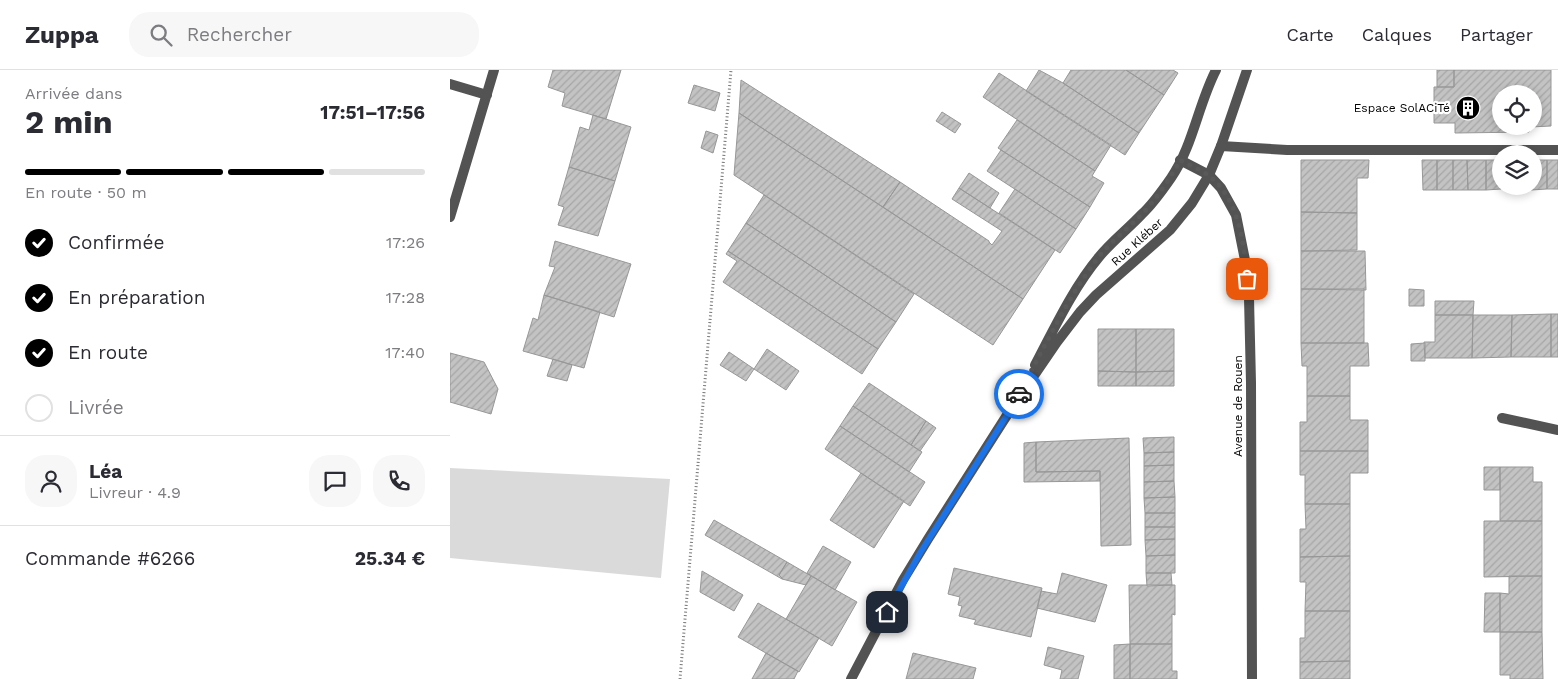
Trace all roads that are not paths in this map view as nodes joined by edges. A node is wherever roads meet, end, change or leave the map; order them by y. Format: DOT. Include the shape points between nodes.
graph roads {
  1 [pos="494,70"];
  2 [pos="1216,70"];
  3 [pos="1247,70"];
  4 [pos="450,84"];
  5 [pos="487,94"];
  6 [pos="1221,146"];
  7 [pos="1558,150"];
  8 [pos="1180,160"];
  9 [pos="1209,175"];
  10 [pos="450,217"];
  11 [pos="1009,412"];
  12 [pos="1502,418"];
  13 [pos="1558,430"];
  14 [pos="851,679"];
  15 [pos="1252,679"];
  1 -- 5 [label="street"];
  2 -- 8 [label="street, Rue Kléber"];
  3 -- 6 [label="street, Rue Kléber"];
  4 -- 5 [label="street"];
  5 -- 10 [label="street"];
  6 -- 7 [label="street" via="1287,150"];
  6 -- 9 [label="street, Rue Kléber"];
  8 -- 9 [label="street, Avenue de Rouen"];
  8 -- 11 [label="street, Rue Kléber" via="1158,196 1112,241 1087,273"];
  9 -- 11 [label="street, Rue Kléber" via="1170,230 1080,312"];
  9 -- 15 [label="street, Avenue de Rouen" via="1221,188 1236,215 1249,298"];
  11 -- 14 [label="street, Rue Kléber" via="903,580"];
  12 -- 13 [label="street"];
}
